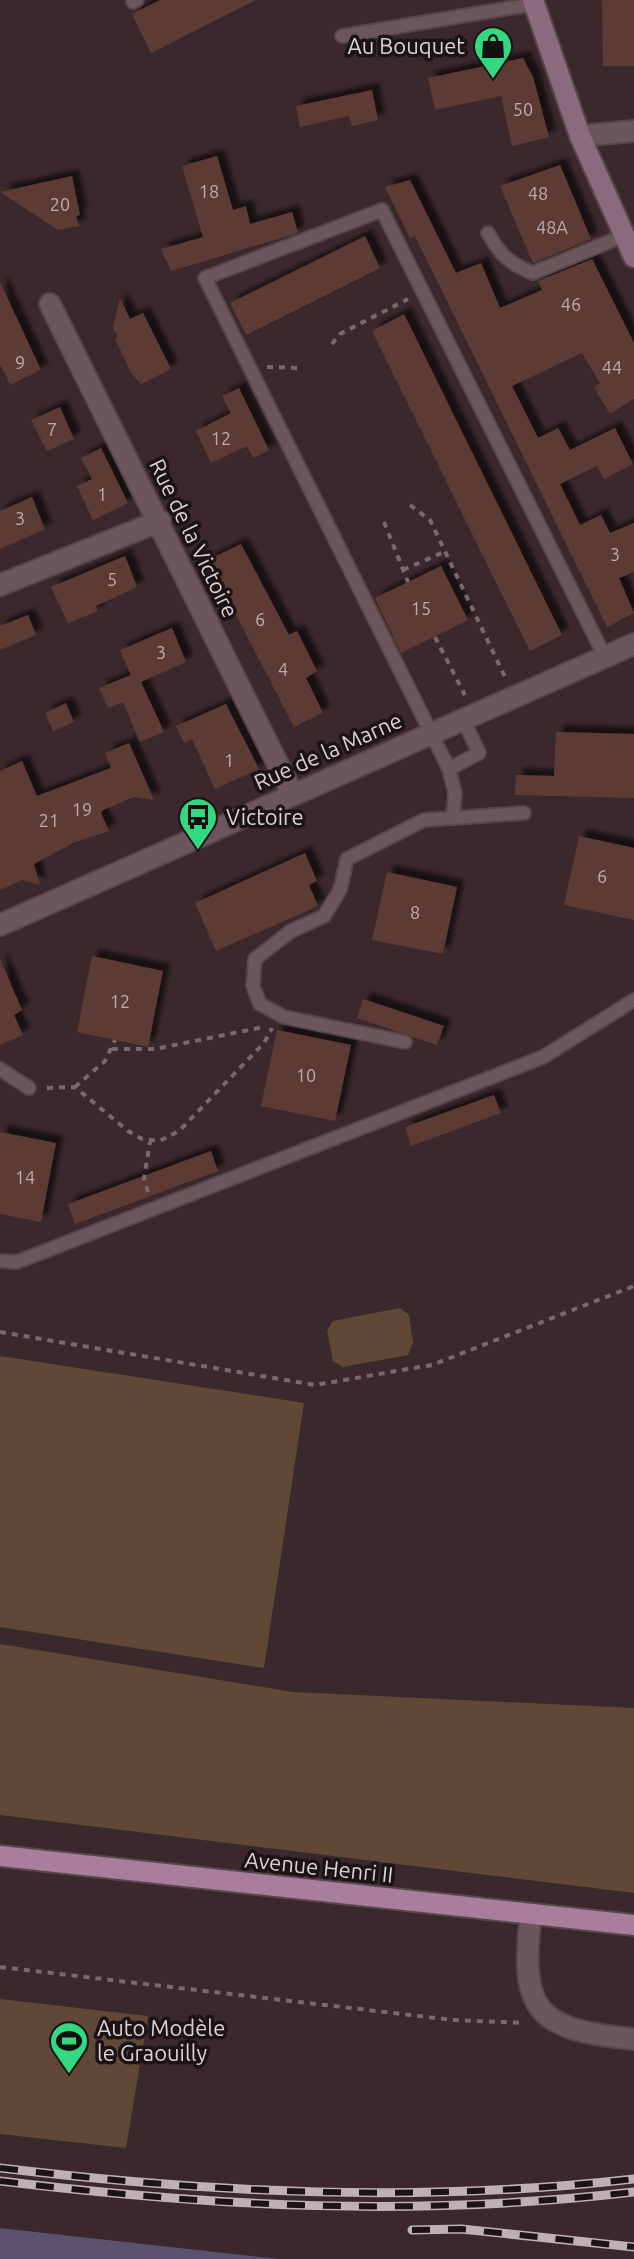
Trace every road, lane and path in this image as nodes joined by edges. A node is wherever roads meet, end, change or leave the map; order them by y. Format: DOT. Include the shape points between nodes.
graph roads {
  1 [pos="534,2"];
  2 [pos="342,36"];
  3 [pos="634,131"];
  4 [pos="580,136"];
  5 [pos="488,233"];
  6 [pos="623,236"];
  7 [pos="634,257"];
  8 [pos="423,291"];
  9 [pos="50,304"];
  10 [pos="332,344"];
  11 [pos="249,367"];
  12 [pos="301,368"];
  13 [pos="410,505"];
  14 [pos="160,521"];
  15 [pos="384,522"];
  16 [pos="446,551"];
  17 [pos="403,570"];
  18 [pos="408,582"];
  19 [pos="0,585"];
  20 [pos="435,637"];
  21 [pos="634,644"];
  22 [pos="605,657"];
  23 [pos="514,695"];
  24 [pos="468,715"];
  25 [pos="431,732"];
  26 [pos="449,769"];
  27 [pos="292,793"];
  28 [pos="524,813"];
  29 [pos="453,818"];
  30 [pos="0,925"];
  31 [pos="634,1000"];
  32 [pos="115,1040"];
  33 [pos="405,1042"];
  34 [pos="112,1049"];
  35 [pos="0,1069"];
  36 [pos="75,1087"];
  37 [pos="29,1088"];
  38 [pos="150,1141"];
  39 [pos="154,1209"];
  40 [pos="0,1261"];
  41 [pos="634,1286"];
  42 [pos="0,1332"];
  43 [pos="0,1856"];
  44 [pos="531,1914"];
  45 [pos="634,1925"];
  46 [pos="0,1967"];
  47 [pos="545,2016"];
  48 [pos="634,2039"];
  1 -- 2 [label="lane"];
  1 -- 4 [label="street"];
  3 -- 4 [label="street"];
  4 -- 6 [label="street"];
  5 -- 6 [label="lane" via="499,254 533,273"];
  6 -- 7 [label="street"];
  8 -- 10 [label="path" via="340,334"];
  8 -- 11 [label="lane" via="382,210 205,278"];
  8 -- 22 [label="lane"];
  9 -- 14 [label="street, Rue de la Victoire"];
  11 -- 12 [label="path"];
  11 -- 25 [label="lane"];
  13 -- 16 [label="path" via="430,520"];
  14 -- 19 [label="street"];
  14 -- 27 [label="street, Rue de la Victoire"];
  15 -- 17 [label="path"];
  16 -- 17 [label="path"];
  16 -- 23 [label="path"];
  17 -- 18 [label="path"];
  20 -- 24 [label="path"];
  21 -- 22 [label="street, Rue de la Marne"];
  22 -- 23 [label="street, Rue de la Marne"];
  23 -- 24 [label="street, Rue de la Marne"];
  24 -- 25 [label="street, Rue de la Marne"];
  24 -- 26 [label="lane" via="479,753"];
  25 -- 26 [label="lane"];
  25 -- 27 [label="street, Rue de la Marne"];
  26 -- 29 [label="lane" via="455,793"];
  27 -- 30 [label="street, Rue de la Marne"];
  28 -- 29 [label="lane"];
  29 -- 33 [label="lane" via="424,820 347,859 340,890 324,916 291,931 255,959 253,986 260,1004 284,1017"];
  31 -- 39 [label="lane" via="543,1057"];
  32 -- 34 [label="path"];
  34 -- 36 [label="path"];
  34 -- 38 [label="path" via="155,1049 274,1024 264,1043 179,1131"];
  35 -- 37 [label="lane"];
  36 -- 37 [label="path"];
  36 -- 38 [label="path" via="128,1131"];
  38 -- 39 [label="path" via="144,1178"];
  39 -- 40 [label="lane" via="17,1262"];
  41 -- 42 [label="path" via="432,1365 315,1385"];
  43 -- 44 [label="main road, Avenue Henri II"];
  44 -- 45 [label="main road, Avenue Henri II"];
  44 -- 47 [label="street" via="529,1993"];
  46 -- 47 [label="path" via="453,2020 515,2025"];
  47 -- 48 [label="street" via="571,2031"];
}
